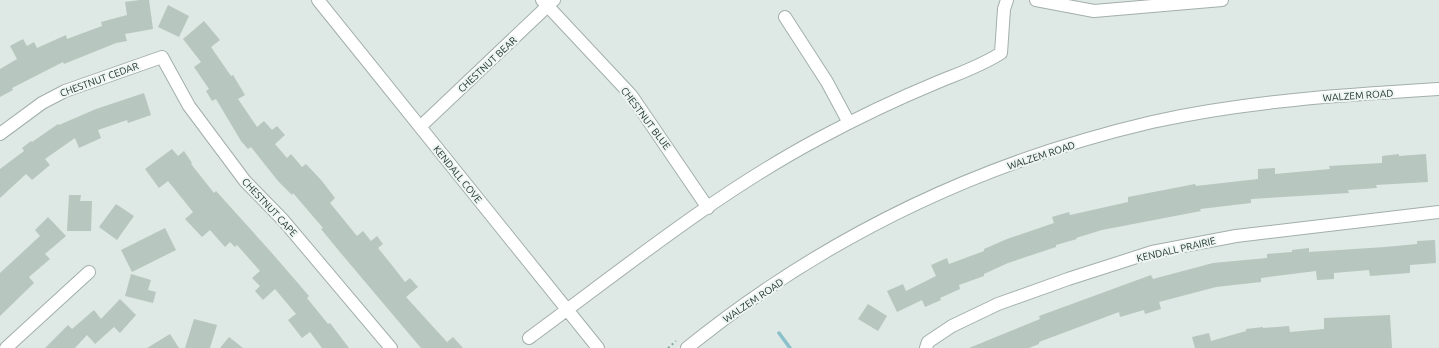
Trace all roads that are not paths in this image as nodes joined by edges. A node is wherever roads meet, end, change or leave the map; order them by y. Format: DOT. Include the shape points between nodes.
graph roads {
  1 [pos="318,0"];
  2 [pos="1007,0"];
  3 [pos="1036,0"];
  4 [pos="1222,0"];
  5 [pos="548,2"];
  6 [pos="786,17"];
  7 [pos="162,57"];
  8 [pos="1439,89"];
  9 [pos="849,123"];
  10 [pos="420,127"];
  11 [pos="0,134"];
  12 [pos="708,208"];
  13 [pos="1439,212"];
  14 [pos="89,272"];
  15 [pos="568,309"];
  16 [pos="529,338"];
  17 [pos="927,345"];
  18 [pos="6,348"];
  19 [pos="391,348"];
  20 [pos="598,348"];
  21 [pos="687,348"];
  1 -- 10 [label="street, KENDALL COVE"];
  2 -- 9 [label="street" via="1001,53 979,66"];
  3 -- 4 [label="street" via="1094,11"];
  5 -- 10 [label="street, CHESTNUT BEAR"];
  5 -- 12 [label="street, CHESTNUT BLUE" via="631,95"];
  6 -- 9 [label="street" via="827,82"];
  7 -- 11 [label="street, CHESTNUT CEDAR" via="65,90 42,102"];
  7 -- 19 [label="street, CHESTNUT CAPE" via="189,106 245,181 283,220"];
  8 -- 21 [label="street, WALZEM ROAD" via="1248,105 1153,122 1013,163 964,181 900,211 809,261 723,319"];
  9 -- 12 [label="street" via="742,183"];
  10 -- 15 [label="street, KENDALL COVE"];
  12 -- 15 [label="street"];
  13 -- 17 [label="street, KENDALL PRAIRIE" via="1236,236 1152,252 998,304 952,326"];
  14 -- 18 [label="street"];
  15 -- 16 [label="street"];
  15 -- 20 [label="street, KENDALL COVE"];
}
